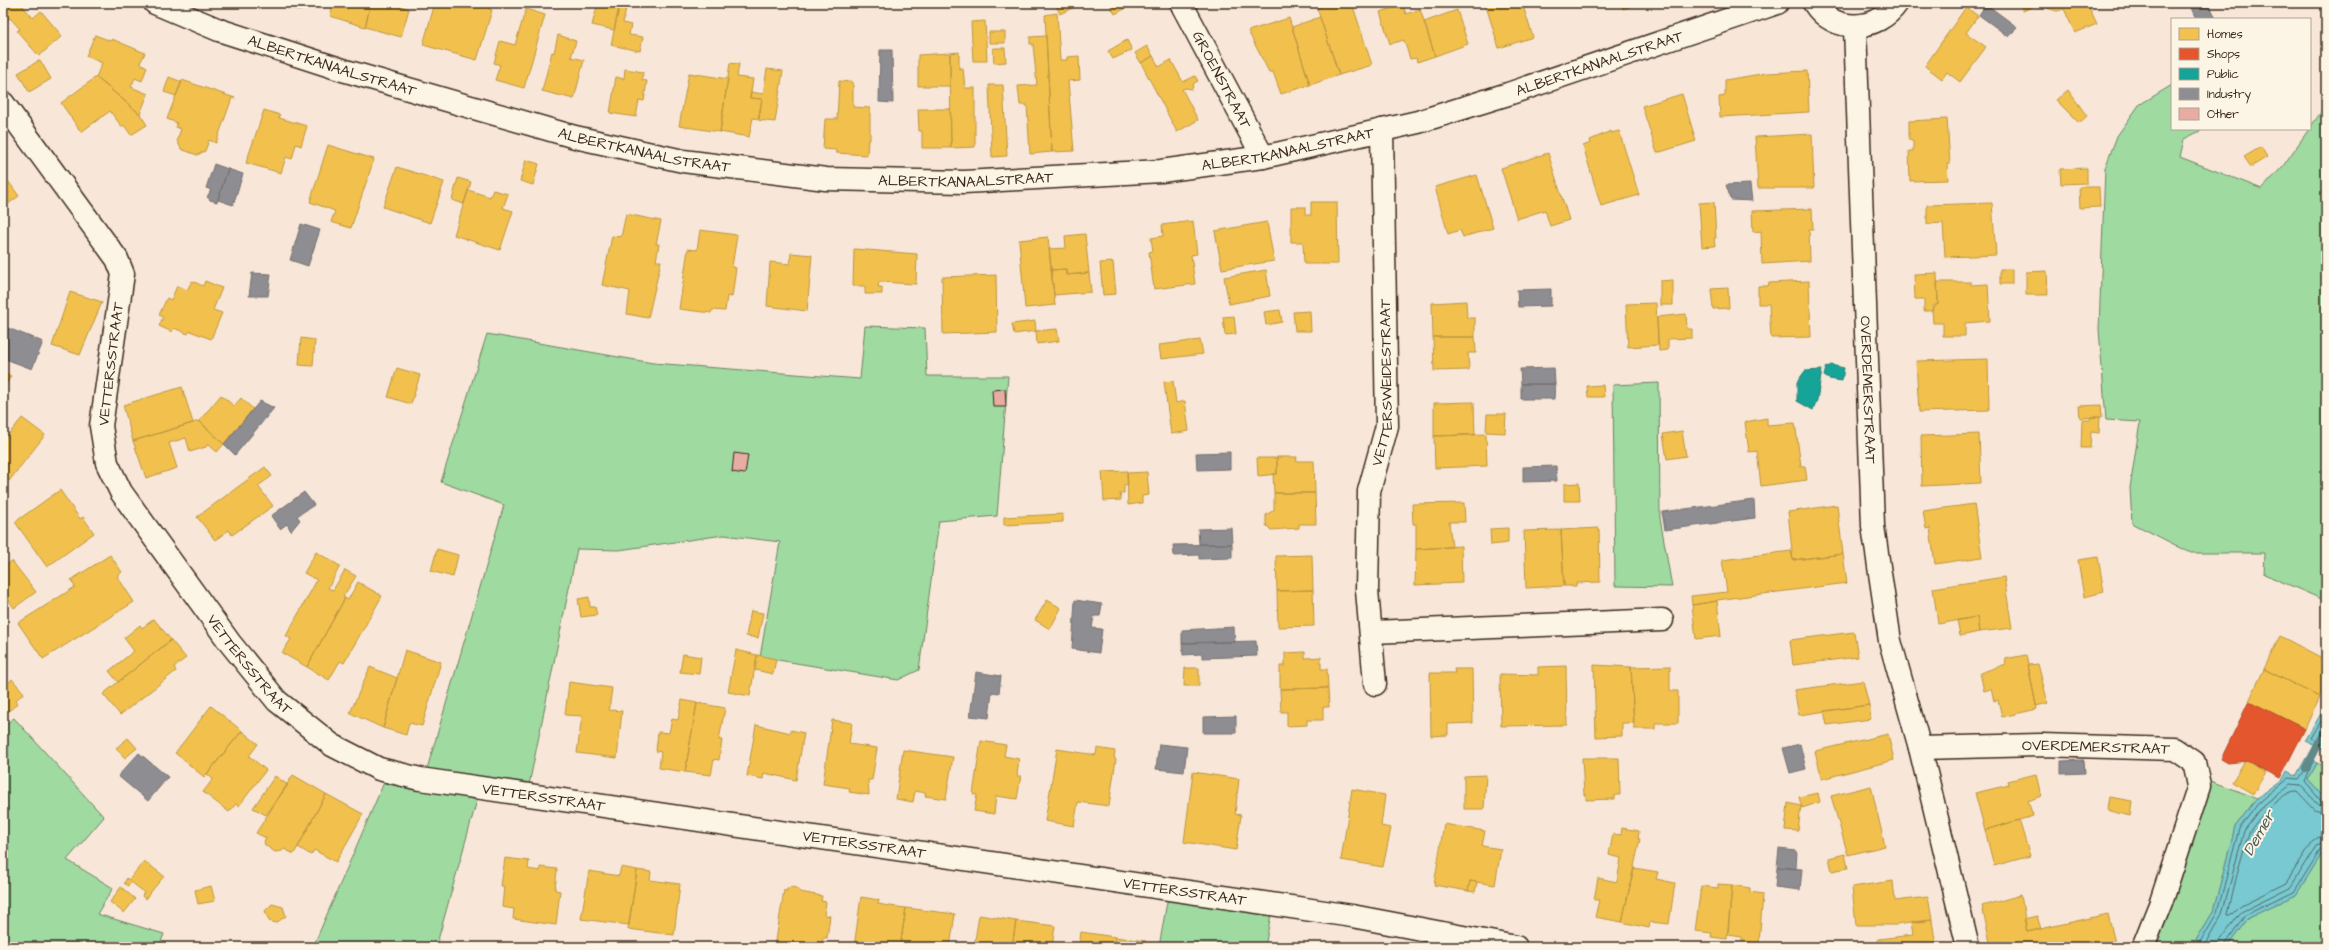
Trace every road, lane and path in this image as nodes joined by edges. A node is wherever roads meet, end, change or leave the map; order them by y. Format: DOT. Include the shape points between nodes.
graph roads {
  1 [pos="155,3"];
  2 [pos="1182,3"];
  3 [pos="1777,3"];
  4 [pos="1814,3"];
  5 [pos="1897,3"];
  6 [pos="1855,27"];
  7 [pos="3,103"];
  8 [pos="1382,130"];
  9 [pos="1263,157"];
  10 [pos="1662,620"];
  11 [pos="1372,632"];
  12 [pos="1375,684"];
  13 [pos="1920,748"];
  14 [pos="1516,947"];
  15 [pos="1968,947"];
  16 [pos="2144,947"];
  1 -- 9 [label="street, ALBERTKANAALSTRAAT" via="219,30 346,71 575,137 683,161 826,179 964,182 1161,172"];
  2 -- 9 [label="street, GROENSTRAAT"];
  3 -- 8 [label="street, ALBERTKANAALSTRAAT" via="1508,94 1418,122"];
  4 -- 6 [label="street" via="1826,16 1840,24"];
  5 -- 6 [label="street" via="1891,12 1875,23"];
  6 -- 13 [label="street, OVERDEMERSTRAAT" via="1872,526 1890,641"];
  7 -- 14 [label="street, VETTERSSTRAAT" via="117,259 123,274 101,426 107,463 122,492 230,643 277,701 332,745 379,769 420,779 1352,916"];
  8 -- 9 [label="street, ALBERTKANAALSTRAAT"];
  8 -- 11 [label="street, VETTERSWEIDESTRAAT" via="1387,426 1369,491 1367,590"];
  10 -- 11 [label="street"];
  11 -- 12 [label="street, VETTERSWEIDESTRAAT"];
  13 -- 15 [label="street, OVERDEMERSTRAAT"];
  13 -- 16 [label="street, OVERDEMERSTRAAT" via="2041,745 2175,749 2194,762 2199,786"];
}
